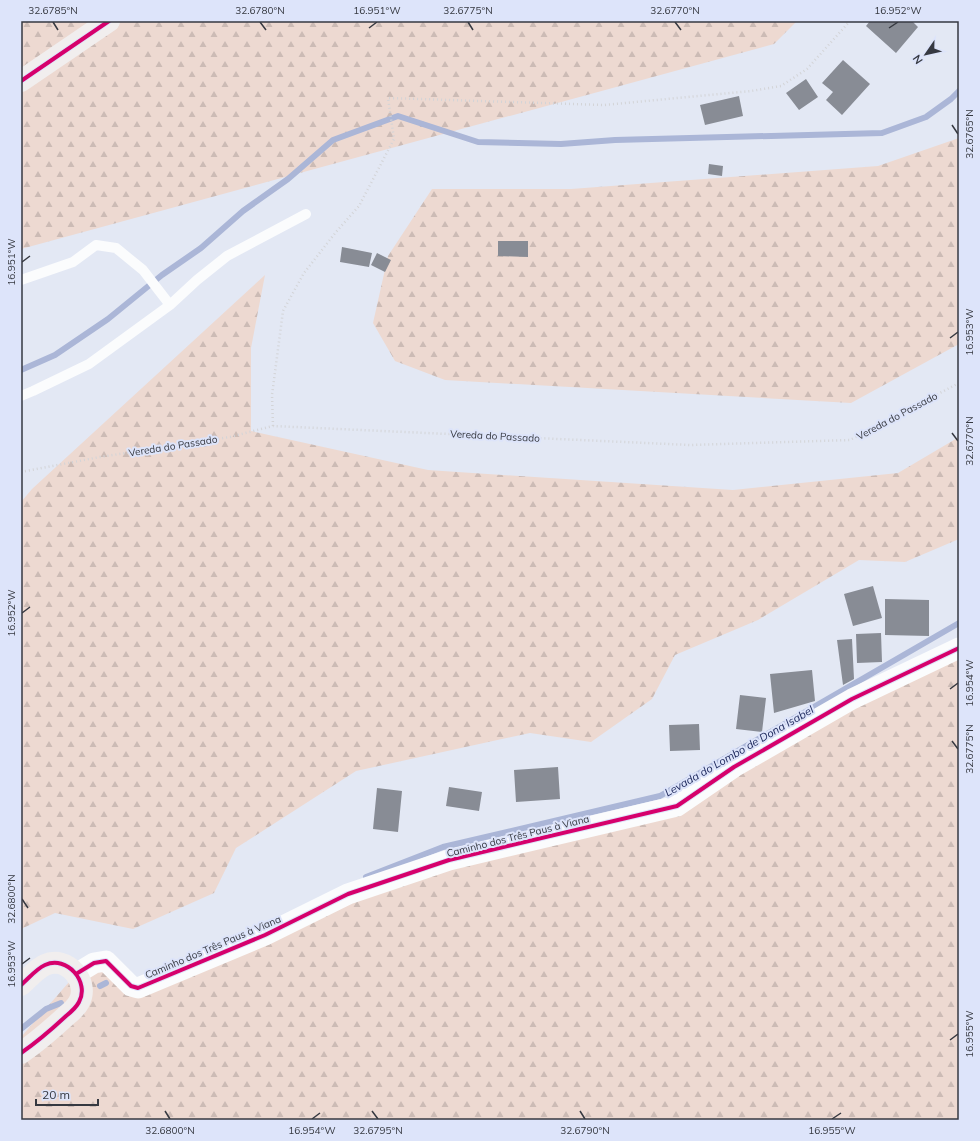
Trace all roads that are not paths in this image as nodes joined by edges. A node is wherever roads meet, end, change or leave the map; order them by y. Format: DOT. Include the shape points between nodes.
graph roads {
  1 [pos="109,21"];
  2 [pos="21,81"];
  3 [pos="306,214"];
  4 [pos="21,280"];
  5 [pos="168,301"];
  6 [pos="21,396"];
  7 [pos="959,648"];
  8 [pos="76,974"];
  9 [pos="21,985"];
  10 [pos="21,1053"];
  1 -- 2 [label="main road"];
  3 -- 5 [label="lane" via="227,256"];
  4 -- 5 [label="lane" via="73,262 96,245 116,248 143,270"];
  5 -- 6 [label="lane" via="89,364"];
  7 -- 8 [label="street, Caminho dos Três Paus à Viana" via="852,699 734,767 677,806 449,860 348,894 265,936 138,988 131,986 106,961 94,963"];
  8 -- 9 [label="main road" via="67,966 53,963 45,965"];
  8 -- 10 [label="main road" via="82,987 80,1001 58,1024"];
}
